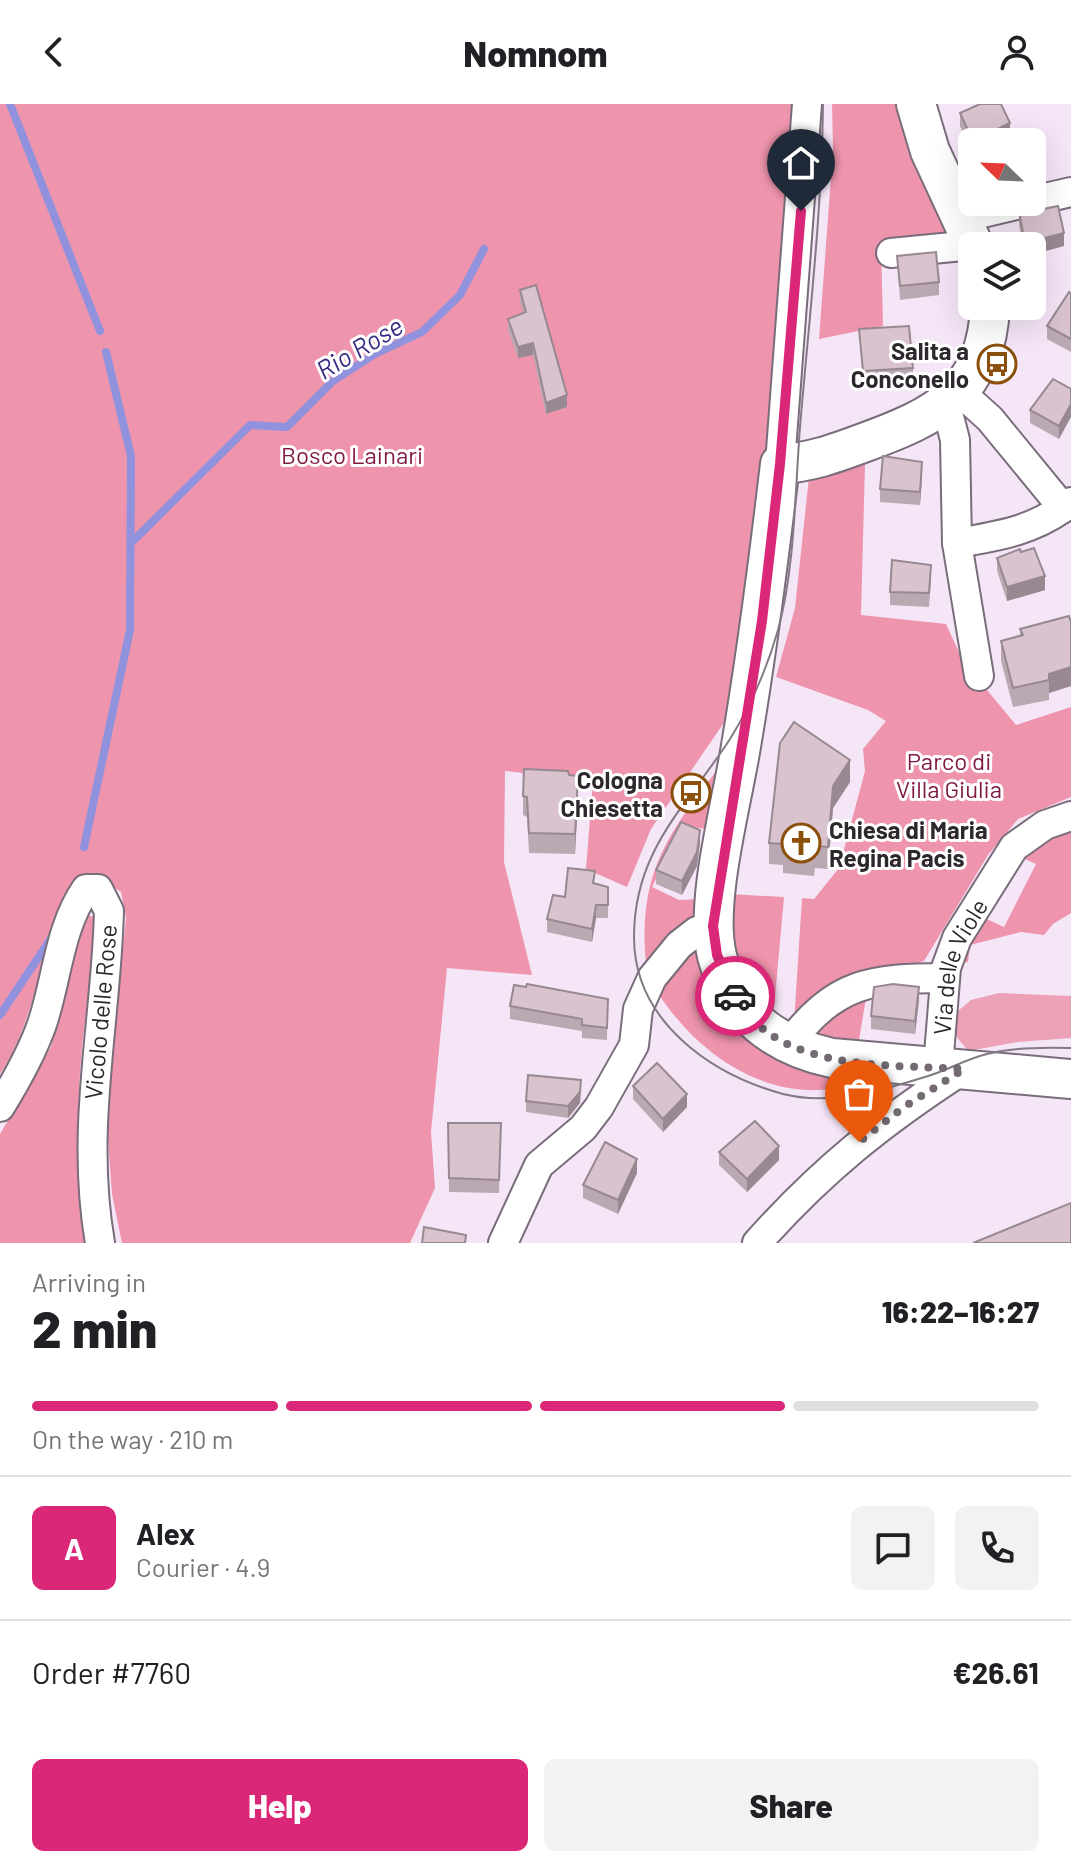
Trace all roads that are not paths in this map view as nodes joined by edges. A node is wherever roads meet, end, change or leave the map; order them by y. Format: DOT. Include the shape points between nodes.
graph roads {
  1 [pos="807,104"];
  2 [pos="916,104"];
  3 [pos="1071,192"];
  4 [pos="1046,198"];
  5 [pos="1005,216"];
  6 [pos="967,232"];
  7 [pos="976,232"];
  8 [pos="958,238"];
  9 [pos="891,253"];
  10 [pos="987,320"];
  11 [pos="953,398"];
  12 [pos="780,464"];
  13 [pos="1067,505"];
  14 [pos="957,543"];
  15 [pos="979,676"];
  16 [pos="1071,816"];
  17 [pos="713,926"];
  18 [pos="945,978"];
  19 [pos="788,1045"];
  20 [pos="951,1068"];
  21 [pos="1071,1079"];
  22 [pos="0,1107"];
  23 [pos="100,1243"];
  24 [pos="503,1243"];
  25 [pos="757,1243"];
  1 -- 12 [label="street"];
  2 -- 6 [label="main road" via="922,130"];
  3 -- 4 [label="street"];
  5 -- 7 [label="street"];
  8 -- 9 [label="street"];
  10 -- 11 [label="main road" via="981,356"];
  11 -- 12 [label="main road" via="917,424 829,455"];
  11 -- 13 [label="street" via="990,419"];
  11 -- 14 [label="street"];
  12 -- 17 [label="main road" via="762,621"];
  13 -- 14 [label="street" via="1043,523 1009,535"];
  14 -- 15 [label="street"];
  16 -- 18 [label="street, Via delle Viole" via="1026,836 1008,855 957,938"];
  17 -- 19 [label="main road" via="724,977 738,1001 760,1028"];
  17 -- 24 [label="street" via="679,945 652,978 640,999 634,1045 583,1128 539,1165"];
  18 -- 19 [label="street" via="887,978 863,984 809,1017"];
  18 -- 20 [label="street, Via delle Viole"];
  19 -- 20 [label="main road" via="832,1058"];
  20 -- 21 [label="main road"];
  20 -- 25 [label="street" via="830,1166"];
  22 -- 23 [label="street, Vicolo delle Rose" via="41,1025 75,909 86,889 98,889 109,911 90,1134"];
}
